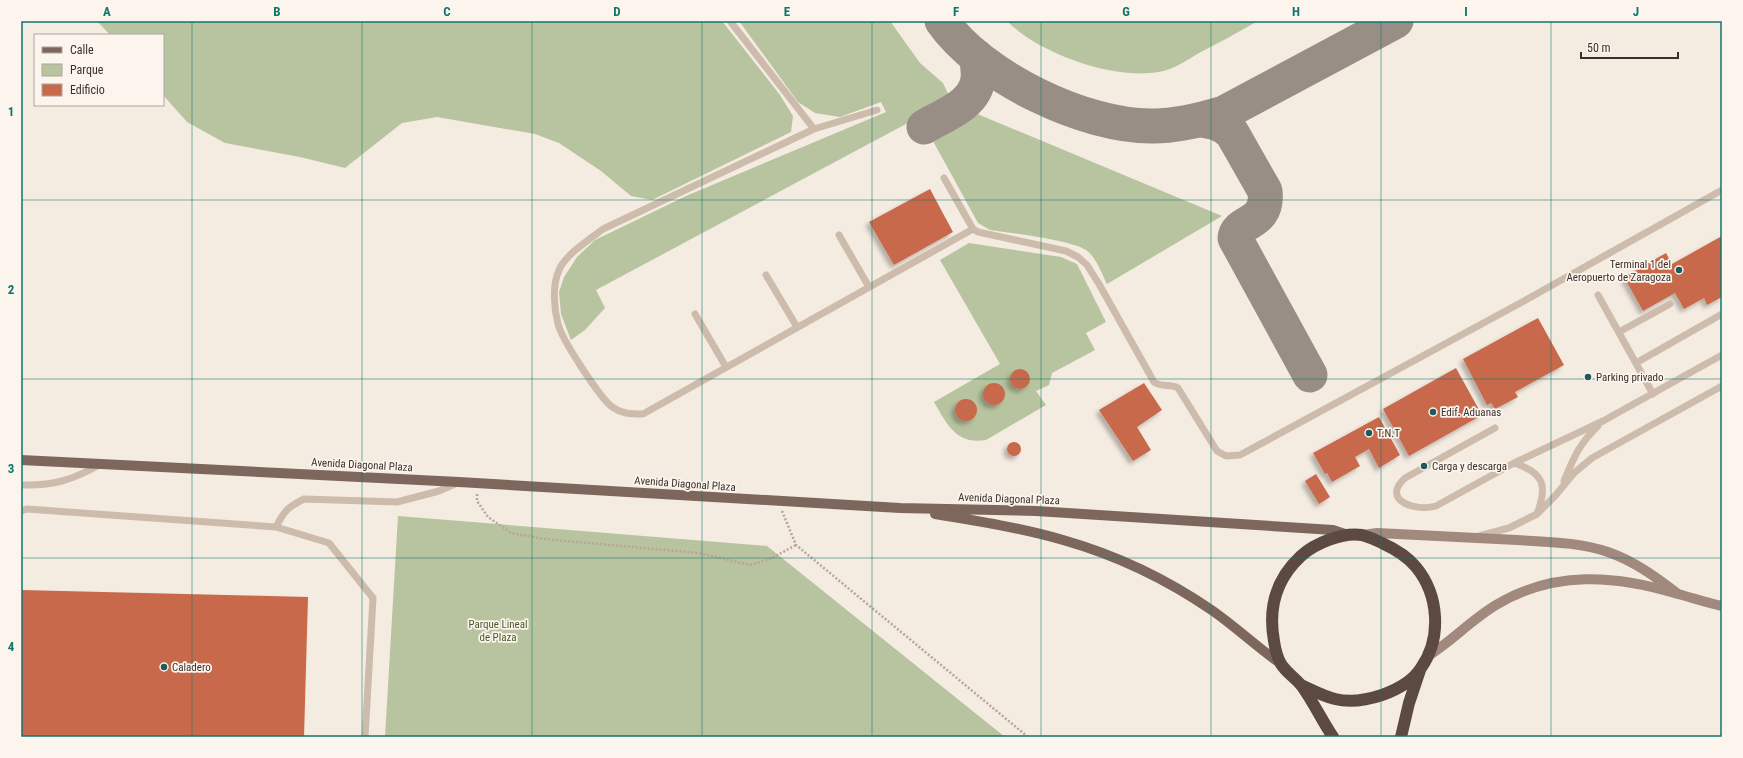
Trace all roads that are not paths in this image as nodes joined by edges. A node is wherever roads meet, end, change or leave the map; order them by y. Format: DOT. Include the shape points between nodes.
graph roads {
  1 [pos="730,21"];
  2 [pos="877,110"];
  3 [pos="814,129"];
  4 [pos="944,178"];
  5 [pos="1722,190"];
  6 [pos="972,229"];
  7 [pos="839,235"];
  8 [pos="766,275"];
  9 [pos="869,287"];
  10 [pos="1598,295"];
  11 [pos="1670,304"];
  12 [pos="695,314"];
  13 [pos="1722,314"];
  14 [pos="797,327"];
  15 [pos="1619,332"];
  16 [pos="1722,355"];
  17 [pos="1636,363"];
  18 [pos="726,367"];
  19 [pos="1722,386"];
  20 [pos="1653,394"];
  21 [pos="1604,421"];
  22 [pos="1495,428"];
  23 [pos="21,460"];
  24 [pos="1514,463"];
  25 [pos="101,464"];
  26 [pos="459,482"];
  27 [pos="21,485"];
  28 [pos="1561,488"];
  29 [pos="900,508"];
  30 [pos="21,511"];
  31 [pos="1537,514"];
  32 [pos="276,527"];
  33 [pos="1348,535"];
  34 [pos="1363,536"];
  35 [pos="1473,538"];
  36 [pos="1678,594"];
  37 [pos="1722,606"];
  38 [pos="1428,656"];
  39 [pos="1280,664"];
  40 [pos="1421,669"];
  41 [pos="1301,685"];
  42 [pos="365,737"];
  43 [pos="1333,737"];
  44 [pos="1401,737"];
  1 -- 3 [label="lane"];
  2 -- 3 [label="lane"];
  3 -- 18 [label="lane" via="603,229 576,249 559,270 554,294 558,326 591,381 611,406 626,414 643,414"];
  4 -- 6 [label="lane"];
  5 -- 6 [label="lane" via="1240,455 1226,456 1217,451 1178,388 1154,382 1099,284 1078,257 1066,251"];
  6 -- 9 [label="lane"];
  7 -- 9 [label="lane"];
  8 -- 14 [label="lane"];
  9 -- 14 [label="lane"];
  10 -- 15 [label="lane"];
  11 -- 15 [label="lane"];
  12 -- 18 [label="lane"];
  13 -- 17 [label="lane"];
  14 -- 18 [label="lane"];
  15 -- 17 [label="lane"];
  16 -- 20 [label="lane"];
  17 -- 20 [label="lane"];
  19 -- 28 [label="lane" via="1592,458"];
  20 -- 21 [label="lane"];
  21 -- 24 [label="lane"];
  21 -- 28 [label="lane" via="1580,447"];
  22 -- 24 [label="lane" via="1405,478 1397,490 1399,499 1412,506 1436,506"];
  23 -- 25 [label="main road, Avenida Diagonal Plaza"];
  24 -- 31 [label="lane" via="1528,468 1540,478 1543,494"];
  25 -- 26 [label="main road, Avenida Diagonal Plaza"];
  25 -- 27 [label="lane" via="85,473 51,484"];
  26 -- 29 [label="main road, Avenida Diagonal Plaza"];
  26 -- 32 [label="lane" via="439,491 397,502 304,499 283,512"];
  28 -- 31 [label="lane"];
  29 -- 33 [label="main road, Avenida Diagonal Plaza" via="1036,511 1333,530"];
  29 -- 39 [label="main road" via="1036,533 1100,552 1139,568 1214,612"];
  30 -- 32 [label="lane"];
  31 -- 35 [label="lane" via="1509,528"];
  32 -- 42 [label="lane" via="328,543 373,598"];
  33 -- 34 [label="highway"];
  33 -- 39 [label="highway" via="1327,541 1303,554 1286,572 1273,602 1271,622"];
  34 -- 35 [label="street" via="1377,533"];
  34 -- 38 [label="highway" via="1399,552 1417,567 1424,578 1433,598 1436,620"];
  35 -- 36 [label="street" via="1589,546 1631,561"];
  36 -- 37 [label="street"];
  36 -- 38 [label="street" via="1599,578 1552,583 1533,588 1498,604"];
  38 -- 40 [label="highway"];
  39 -- 41 [label="highway"];
  40 -- 41 [label="highway" via="1394,690 1359,701 1334,699"];
  40 -- 44 [label="highway"];
  41 -- 43 [label="highway"];
}
